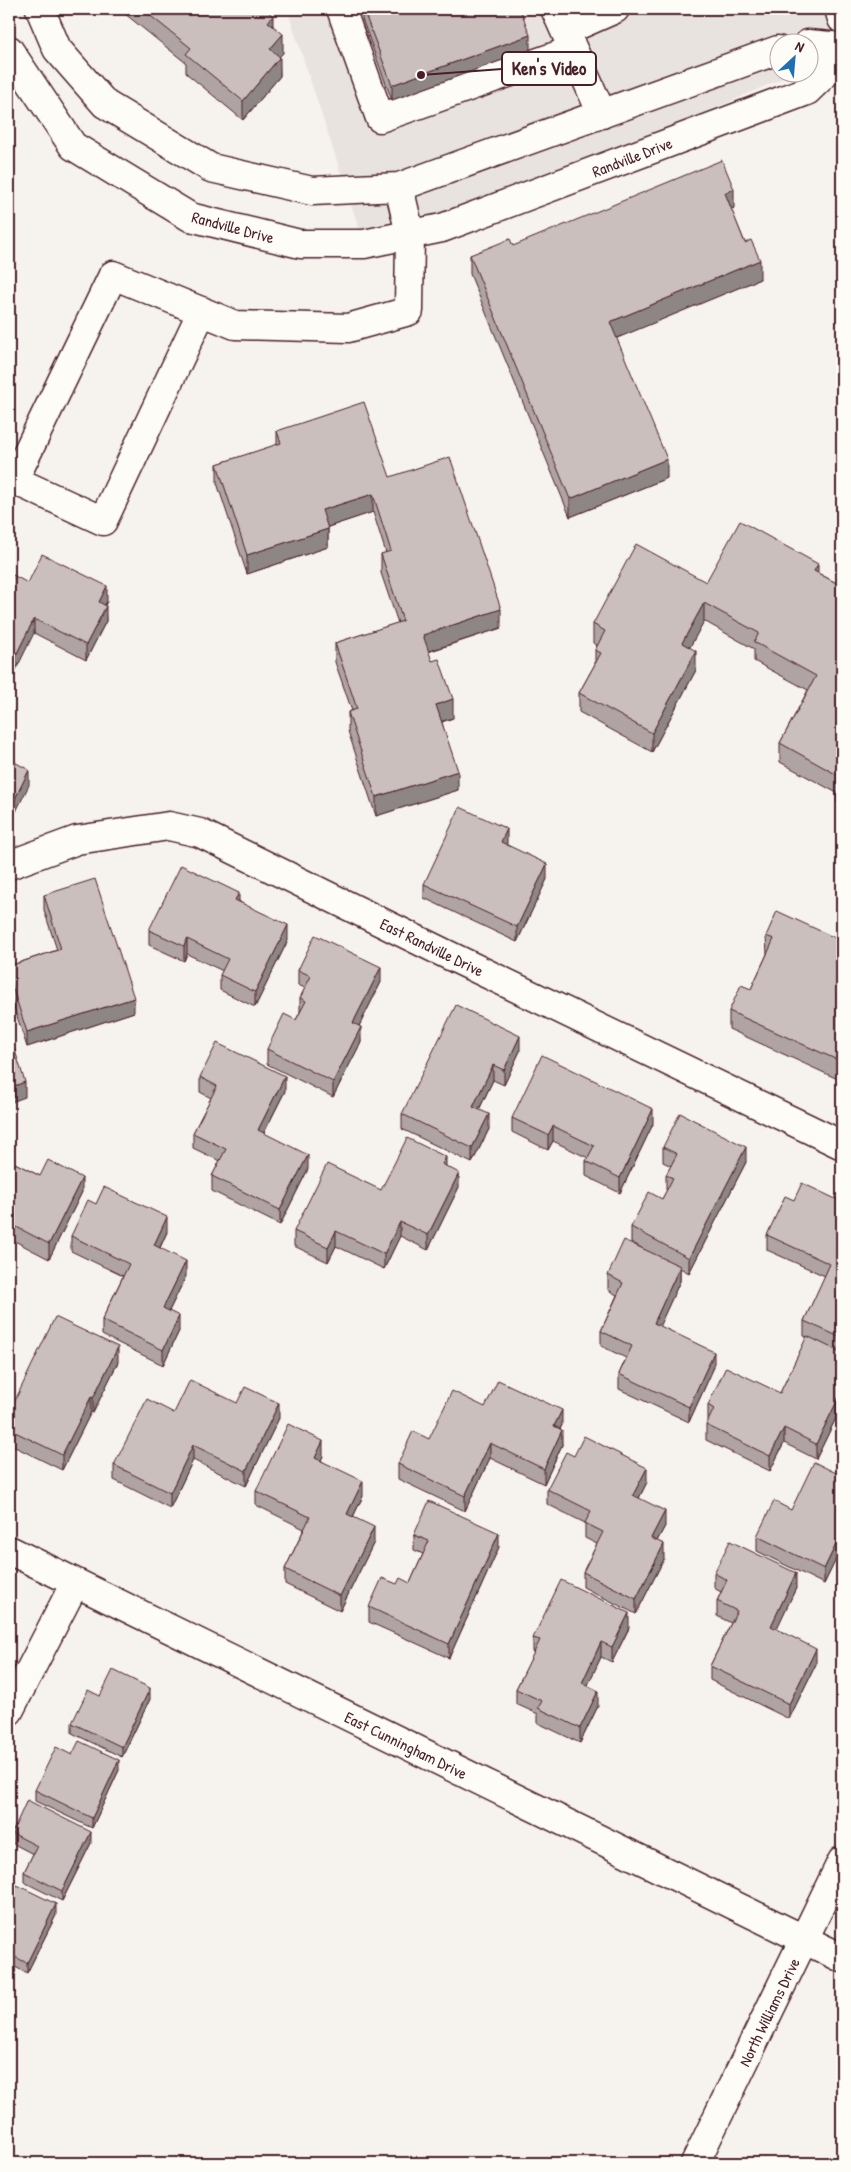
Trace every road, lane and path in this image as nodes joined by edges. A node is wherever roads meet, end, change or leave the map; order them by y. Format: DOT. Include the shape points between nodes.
graph roads {
  1 [pos="40,9"];
  2 [pos="341,9"];
  3 [pos="615,9"];
  4 [pos="839,9"];
  5 [pos="842,19"];
  6 [pos="564,30"];
  7 [pos="818,45"];
  8 [pos="842,46"];
  9 [pos="9,50"];
  10 [pos="768,54"];
  11 [pos="842,57"];
  12 [pos="602,114"];
  13 [pos="399,187"];
  14 [pos="410,234"];
  15 [pos="202,311"];
  16 [pos="9,865"];
  17 [pos="842,1145"];
  18 [pos="9,1550"];
  19 [pos="75,1583"];
  20 [pos="9,1710"];
  21 [pos="842,1861"];
  22 [pos="804,1940"];
  23 [pos="842,1958"];
  24 [pos="695,2163"];
  1 -- 13 [label="street" via="57,49 105,104 211,168 312,191"];
  2 -- 6 [label="street" via="380,118"];
  3 -- 6 [label="street"];
  4 -- 5 [label="street"];
  6 -- 12 [label="street"];
  7 -- 8 [label="street"];
  9 -- 14 [label="street, Randville Drive" via="73,146 190,217 300,244 364,244"];
  10 -- 12 [label="street"];
  11 -- 14 [label="street, Randville Drive" via="807,91 442,228"];
  12 -- 13 [label="street"];
  13 -- 14 [label="street"];
  14 -- 15 [label="street" via="409,311 348,328 235,325"];
  15 -- 15 [label="street" via="113,275 14,480 103,521"];
  16 -- 17 [label="street, East Randville Drive" via="77,840 169,826 200,833"];
  18 -- 19 [label="street, East Cunningham Drive"];
  19 -- 20 [label="street"];
  19 -- 22 [label="street, East Cunningham Drive"];
  21 -- 22 [label="street, North Williams Drive"];
  22 -- 23 [label="street, East Cunningham Drive"];
  22 -- 24 [label="street, North Williams Drive"];
}
